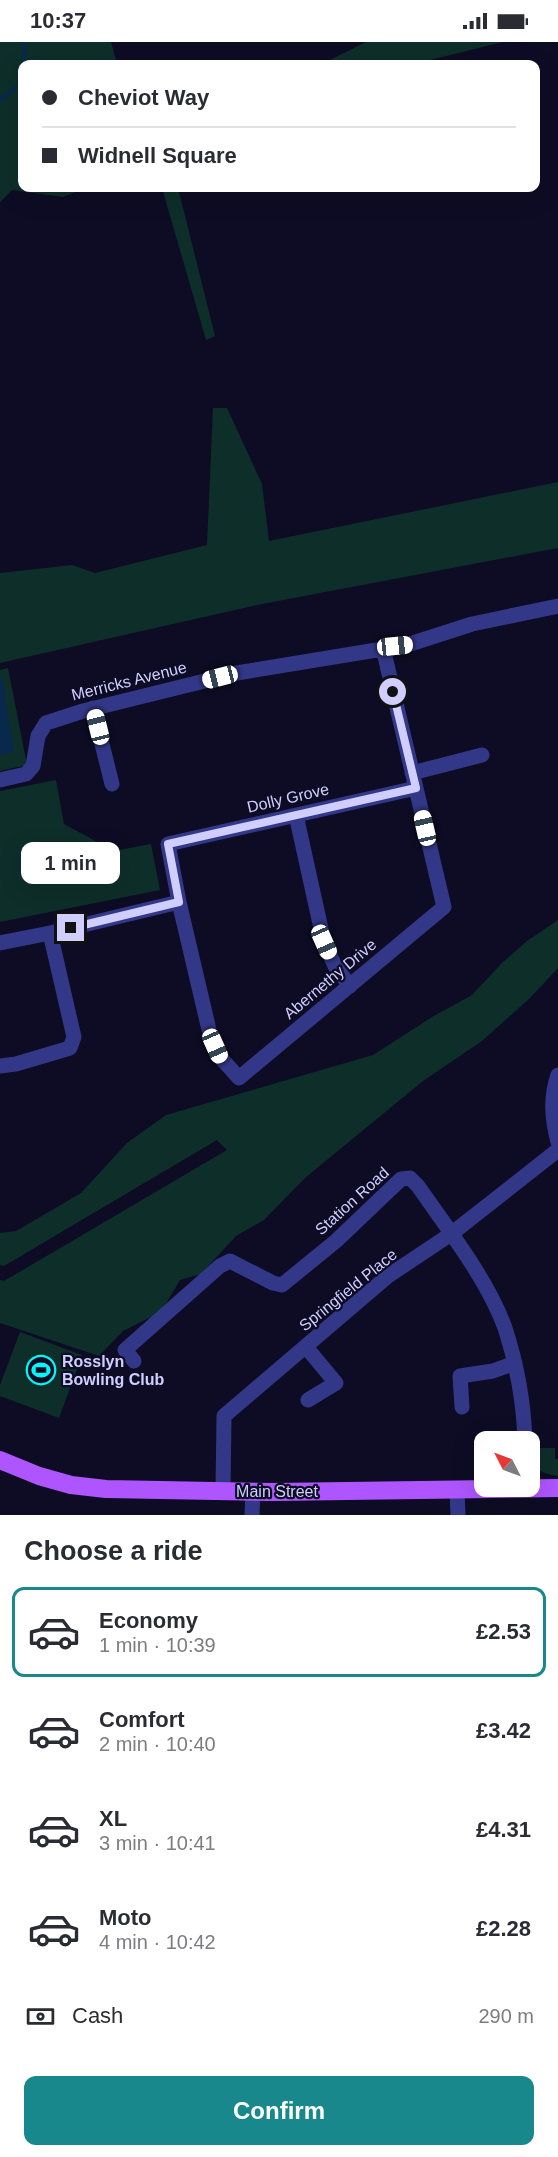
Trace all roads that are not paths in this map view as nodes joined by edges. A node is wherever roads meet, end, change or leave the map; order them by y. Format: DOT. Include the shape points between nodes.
graph roads {
  1 [pos="558,606"];
  2 [pos="383,648"];
  3 [pos="93,708"];
  4 [pos="482,755"];
  5 [pos="0,780"];
  6 [pos="414,780"];
  7 [pos="112,784"];
  8 [pos="296,815"];
  9 [pos="179,902"];
  10 [pos="50,933"];
  11 [pos="0,943"];
  12 [pos="350,986"];
  13 [pos="0,1065"];
  14 [pos="558,1075"];
  15 [pos="558,1142"];
  16 [pos="558,1150"];
  17 [pos="451,1234"];
  18 [pos="306,1347"];
  19 [pos="134,1361"];
  20 [pos="515,1363"];
  21 [pos="308,1400"];
  22 [pos="462,1407"];
  23 [pos="525,1431"];
  24 [pos="0,1460"];
  25 [pos="540,1487"];
  26 [pos="558,1488"];
  27 [pos="457,1489"];
  28 [pos="474,1489"];
  29 [pos="223,1491"];
  30 [pos="253,1491"];
  31 [pos="252,1515"];
  32 [pos="458,1515"];
  1 -- 2 [label="street, Merricks Avenue"];
  2 -- 3 [label="street, Merricks Avenue" via="237,673"];
  2 -- 6 [label="street"];
  3 -- 5 [label="street, Merricks Avenue" via="46,723 38,736 33,766 26,774"];
  3 -- 7 [label="street"];
  4 -- 6 [label="street, Dolly Grove"];
  6 -- 8 [label="street, Dolly Grove"];
  6 -- 12 [label="street, Abernethy Drive" via="444,907"];
  8 -- 9 [label="street, Dolly Grove" via="168,844"];
  8 -- 12 [label="street" via="324,942"];
  9 -- 10 [label="street"];
  9 -- 12 [label="street, Abernethy Drive" via="210,1035 220,1057 239,1078"];
  10 -- 11 [label="street"];
  10 -- 13 [label="street" via="74,1037 70,1048"];
  14 -- 15 [label="street" via="552,1118"];
  16 -- 17 [label="street, Springfield Place"];
  17 -- 18 [label="street, Springfield Place" via="388,1276"];
  17 -- 19 [label="street, Station Road" via="418,1186 410,1178 401,1179 336,1241 282,1285 230,1261 220,1266 124,1350"];
  17 -- 20 [label="street, Station Road" via="490,1297"];
  18 -- 21 [label="street" via="336,1383 330,1392"];
  18 -- 29 [label="street, Springfield Place" via="224,1416"];
  20 -- 22 [label="street" via="460,1376"];
  20 -- 23 [label="street, Station Road"];
  24 -- 29 [label="main road, Main Street" via="71,1485"];
  25 -- 26 [label="main road, Main Street"];
  27 -- 28 [label="main road, Main Street"];
  27 -- 30 [label="main road, Main Street"];
  27 -- 32 [label="street"];
  29 -- 30 [label="main road, Main Street"];
  30 -- 31 [label="street"];
}
